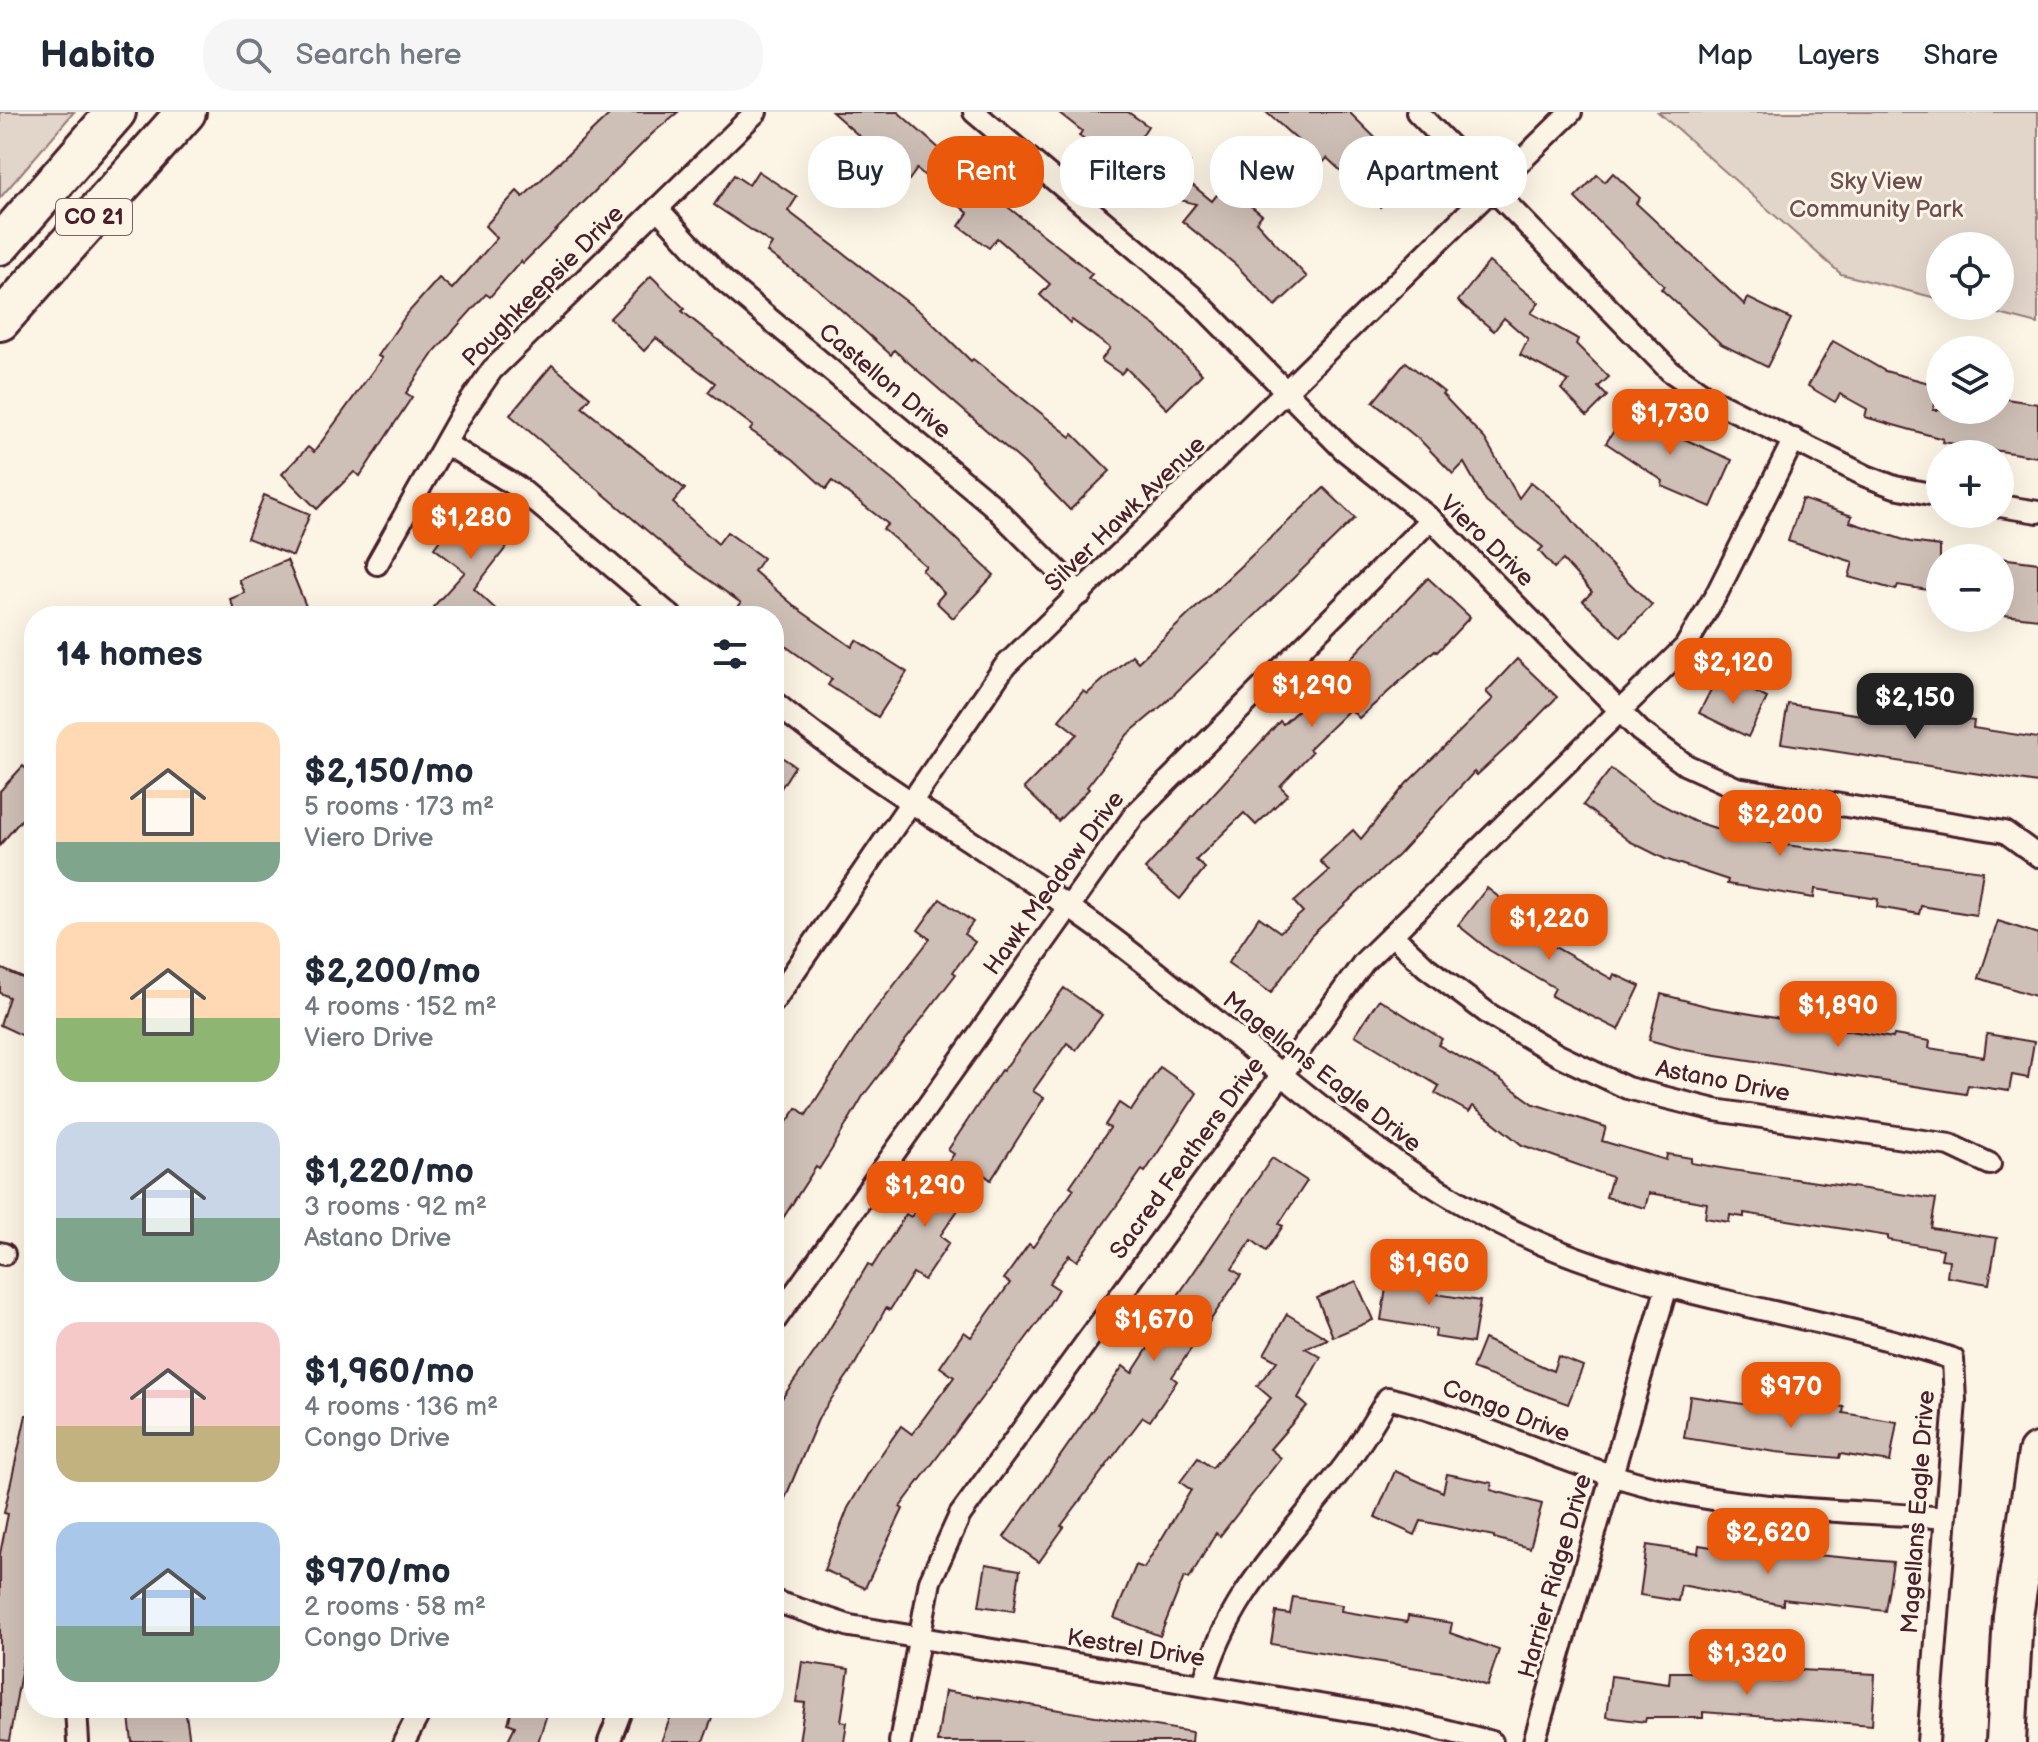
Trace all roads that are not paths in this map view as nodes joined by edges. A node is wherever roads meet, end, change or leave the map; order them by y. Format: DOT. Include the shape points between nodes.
graph roads {
  1 [pos="116,112"];
  2 [pos="186,112"];
  3 [pos="756,112"];
  4 [pos="974,112"];
  5 [pos="1417,112"];
  6 [pos="1571,112"];
  7 [pos="1441,136"];
  8 [pos="1527,157"];
  9 [pos="657,208"];
  10 [pos="1476,208"];
  11 [pos="1512,208"];
  12 [pos="0,245"];
  13 [pos="0,321"];
  14 [pos="1287,393"];
  15 [pos="1794,439"];
  16 [pos="446,444"];
  17 [pos="1926,493"];
  18 [pos="2014,508"];
  19 [pos="2038,512"];
  20 [pos="1431,519"];
  21 [pos="377,564"];
  22 [pos="1081,594"];
  23 [pos="659,606"];
  24 [pos="784,709"];
  25 [pos="1620,713"];
  26 [pos="911,802"];
  27 [pos="2038,856"];
  28 [pos="1068,905"];
  29 [pos="1392,935"];
  30 [pos="784,986"];
  31 [pos="1279,1075"];
  32 [pos="1990,1164"];
  33 [pos="1667,1286"];
  34 [pos="784,1308"];
  35 [pos="2038,1453"];
  36 [pos="1611,1475"];
  37 [pos="1945,1518"];
  38 [pos="784,1604"];
  39 [pos="916,1638"];
  40 [pos="1203,1685"];
  41 [pos="77,1718"];
  42 [pos="417,1718"];
  43 [pos="618,1718"];
  44 [pos="78,1742"];
  45 [pos="404,1742"];
  46 [pos="609,1742"];
  47 [pos="900,1742"];
  48 [pos="1492,1742"];
  49 [pos="1534,1742"];
  50 [pos="1928,1742"];
  51 [pos="2006,1742"];
  1 -- 12 [label="highway, CO 21"];
  2 -- 13 [label="highway, CO 21"];
  3 -- 9 [label="street, Poughkeepsie Drive"];
  4 -- 14 [label="street, Viero Drive" via="1165,272"];
  5 -- 7 [label="street"];
  6 -- 8 [label="street, Silver Hawk Avenue"];
  9 -- 16 [label="street, Poughkeepsie Drive" via="492,370"];
  9 -- 22 [label="street, Castellon Drive" via="724,281 991,504"];
  10 -- 14 [label="street, Silver Hawk Avenue"];
  11 -- 15 [label="street" via="1670,371 1711,399"];
  14 -- 20 [label="street, Viero Drive" via="1344,450"];
  14 -- 22 [label="street, Silver Hawk Avenue"];
  15 -- 17 [label="street" via="1895,487"];
  15 -- 25 [label="street, Sacred Feathers Drive" via="1699,626 1669,665"];
  16 -- 21 [label="street, Poughkeepsie Drive"];
  16 -- 23 [label="street" via="518,487"];
  18 -- 19 [label="street"];
  20 -- 25 [label="street, Viero Drive"];
  20 -- 28 [label="street, Hawk Meadow Drive" via="1151,795"];
  22 -- 26 [label="street, Silver Hawk Avenue" via="1005,666"];
  24 -- 26 [label="street, Magellans Eagle Drive"];
  25 -- 27 [label="street, Viero Drive" via="1661,749 1710,779 1737,788 2005,832"];
  25 -- 29 [label="street, Sacred Feathers Drive"];
  26 -- 28 [label="street, Magellans Eagle Drive"];
  26 -- 30 [label="street, Silver Hawk Avenue"];
  28 -- 31 [label="street, Magellans Eagle Drive"];
  28 -- 34 [label="street, Hawk Meadow Drive"];
  29 -- 31 [label="street, Sacred Feathers Drive" via="1335,997"];
  29 -- 32 [label="street, Astano Drive" via="1490,1015 1627,1088 1715,1110 1950,1145"];
  31 -- 33 [label="street, Magellans Eagle Drive" via="1395,1163 1474,1210 1543,1244"];
  31 -- 39 [label="street, Sacred Feathers Drive" via="960,1515 937,1559"];
  33 -- 36 [label="street, Harrier Ridge Drive"];
  33 -- 37 [label="street, Magellans Eagle Drive" via="1953,1359 1955,1401"];
  35 -- 51 [label="highway" via="2013,1616"];
  36 -- 37 [label="street, Congo Drive" via="1719,1500"];
  36 -- 40 [label="street, Congo Drive" via="1388,1398 1346,1464 1241,1595 1218,1637"];
  36 -- 49 [label="street, Harrier Ridge Drive"];
  37 -- 50 [label="street, Magellans Eagle Drive"];
  38 -- 39 [label="street, Kestrel Drive" via="850,1626"];
  39 -- 40 [label="street, Kestrel Drive"];
  39 -- 47 [label="street, Sacred Feathers Drive"];
  40 -- 48 [label="street, Kestrel Drive" via="1397,1718"];
  41 -- 44 [label="street"];
  42 -- 45 [label="street"];
  43 -- 46 [label="street"];
}
